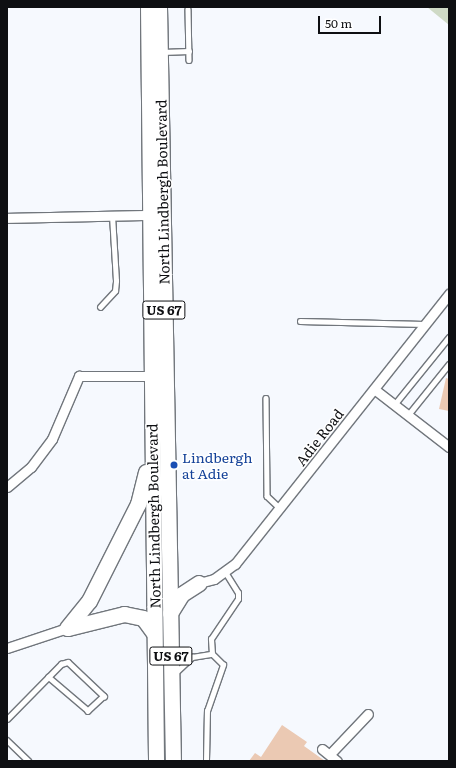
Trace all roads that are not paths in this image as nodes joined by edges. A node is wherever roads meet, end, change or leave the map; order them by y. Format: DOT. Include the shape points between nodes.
graph roads {
  1 [pos="148,7"];
  2 [pos="159,7"];
  3 [pos="188,9"];
  4 [pos="189,51"];
  5 [pos="160,52"];
  6 [pos="189,60"];
  7 [pos="152,215"];
  8 [pos="112,216"];
  9 [pos="7,218"];
  10 [pos="449,294"];
  11 [pos="100,308"];
  12 [pos="300,321"];
  13 [pos="425,324"];
  14 [pos="449,337"];
  15 [pos="449,364"];
  16 [pos="153,376"];
  17 [pos="374,389"];
  18 [pos="266,398"];
  19 [pos="394,405"];
  20 [pos="408,416"];
  21 [pos="449,447"];
  22 [pos="151,454"];
  23 [pos="7,487"];
  24 [pos="280,508"];
  25 [pos="169,563"];
  26 [pos="225,572"];
  27 [pos="199,583"];
  28 [pos="170,613"];
  29 [pos="67,628"];
  30 [pos="154,633"];
  31 [pos="7,648"];
  32 [pos="212,654"];
  33 [pos="172,676"];
  34 [pos="48,677"];
  35 [pos="368,714"];
  36 [pos="7,719"];
  37 [pos="7,740"];
  38 [pos="330,755"];
  39 [pos="29,761"];
  40 [pos="156,761"];
  41 [pos="173,761"];
  42 [pos="206,761"];
  1 -- 7 [label="highway, North Lindbergh Boulevard / US 67"];
  2 -- 5 [label="highway, North Lindbergh Boulevard / US 67"];
  3 -- 4 [label="lane"];
  4 -- 5 [label="lane"];
  4 -- 6 [label="lane"];
  5 -- 25 [label="highway, North Lindbergh Boulevard / US 67"];
  7 -- 8 [label="street"];
  7 -- 16 [label="highway, North Lindbergh Boulevard / US 67"];
  8 -- 9 [label="street"];
  8 -- 11 [label="lane" via="115,291"];
  10 -- 13 [label="street, Adie Road"];
  12 -- 13 [label="lane"];
  13 -- 17 [label="street, Adie Road"];
  14 -- 19 [label="lane"];
  15 -- 20 [label="lane"];
  16 -- 22 [label="highway, North Lindbergh Boulevard / US 67"];
  16 -- 23 [label="street" via="78,376 52,439 31,467"];
  17 -- 19 [label="street"];
  17 -- 24 [label="street, Adie Road"];
  18 -- 24 [label="lane" via="267,496"];
  19 -- 20 [label="street"];
  20 -- 21 [label="street"];
  22 -- 29 [label="highway" via="138,504 89,601"];
  22 -- 30 [label="highway, North Lindbergh Boulevard / US 67"];
  24 -- 26 [label="street, Adie Road"];
  25 -- 27 [label="highway" via="182,580"];
  25 -- 28 [label="highway, North Lindbergh Boulevard / US 67"];
  26 -- 27 [label="street, Adie Road" via="214,580"];
  26 -- 32 [label="lane" via="238,593 238,599 211,639"];
  27 -- 28 [label="highway" via="182,594"];
  28 -- 33 [label="highway, North Lindbergh Boulevard / US 67"];
  29 -- 30 [label="highway" via="124,614 143,618"];
  29 -- 31 [label="street"];
  30 -- 40 [label="highway, North Lindbergh Boulevard / US 67"];
  32 -- 33 [label="lane" via="192,657"];
  32 -- 42 [label="lane" via="223,665 207,711"];
  33 -- 41 [label="highway, North Lindbergh Boulevard / US 67"];
  34 -- 34 [label="lane" via="61,664 68,662 104,696 88,711"];
  34 -- 36 [label="lane"];
  35 -- 38 [label="street"];
  37 -- 39 [label="lane"];
}
